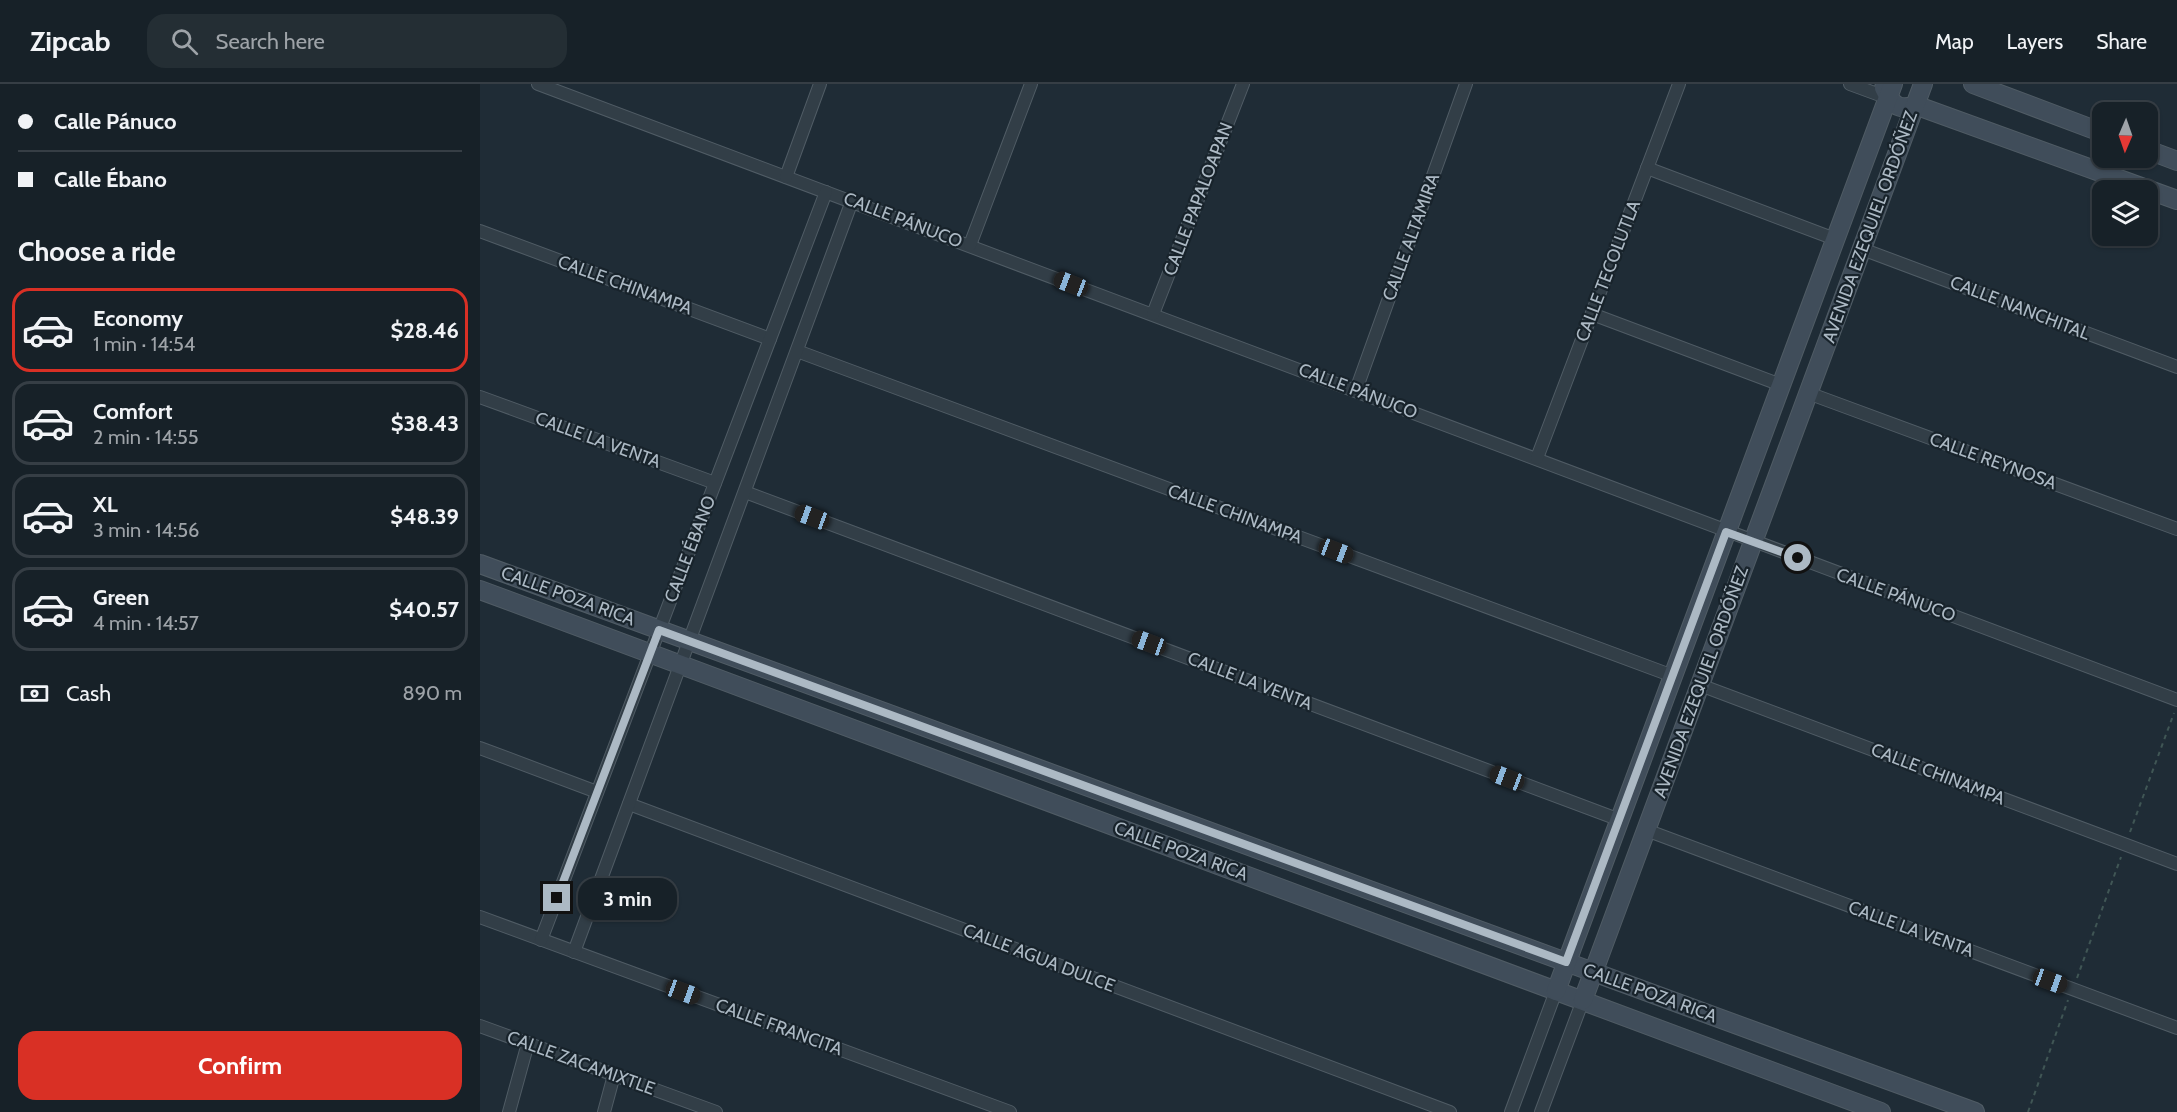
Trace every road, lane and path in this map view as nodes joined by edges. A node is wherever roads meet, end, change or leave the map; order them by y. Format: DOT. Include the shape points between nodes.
graph roads {
  1 [pos="538,84"];
  2 [pos="820,84"];
  3 [pos="1031,84"];
  4 [pos="1243,84"];
  5 [pos="1466,84"];
  6 [pos="1679,84"];
  7 [pos="1850,84"];
  8 [pos="1923,84"];
  9 [pos="1973,84"];
  10 [pos="555,87"];
  11 [pos="1887,89"];
  12 [pos="1915,105"];
  13 [pos="2092,129"];
  14 [pos="2158,154"];
  15 [pos="2177,161"];
  16 [pos="1647,168"];
  17 [pos="786,177"];
  18 [pos="826,192"];
  19 [pos="2177,200"];
  20 [pos="852,201"];
  21 [pos="480,231"];
  22 [pos="1835,239"];
  23 [pos="970,245"];
  24 [pos="1862,249"];
  25 [pos="1153,314"];
  26 [pos="1592,314"];
  27 [pos="770,339"];
  28 [pos="797,351"];
  29 [pos="2177,367"];
  30 [pos="1781,385"];
  31 [pos="1356,390"];
  32 [pos="1808,393"];
  33 [pos="480,397"];
  34 [pos="1537,458"];
  35 [pos="715,483"];
  36 [pos="745,492"];
  37 [pos="2177,529"];
  38 [pos="1726,532"];
  39 [pos="1753,542"];
  40 [pos="480,564"];
  41 [pos="480,590"];
  42 [pos="659,630"];
  43 [pos="689,641"];
  44 [pos="650,653"];
  45 [pos="681,664"];
  46 [pos="1673,676"];
  47 [pos="1700,685"];
  48 [pos="2177,700"];
  49 [pos="2177,705"];
  50 [pos="480,748"];
  51 [pos="597,792"];
  52 [pos="1114,797"];
  53 [pos="629,804"];
  54 [pos="1168,816"];
  55 [pos="1620,820"];
  56 [pos="1103,822"];
  57 [pos="1646,830"];
  58 [pos="1155,841"];
  59 [pos="2126,844"];
  60 [pos="2177,864"];
  61 [pos="480,917"];
  62 [pos="541,940"];
  63 [pos="574,952"];
  64 [pos="1566,962"];
  65 [pos="1593,973"];
  66 [pos="2073,989"];
  67 [pos="1556,991"];
  68 [pos="1582,1000"];
  69 [pos="480,1026"];
  70 [pos="2177,1028"];
  71 [pos="528,1043"];
  72 [pos="614,1075"];
  73 [pos="508,1112"];
  74 [pos="604,1112"];
  75 [pos="716,1112"];
  76 [pos="1010,1112"];
  77 [pos="1450,1112"];
  78 [pos="1511,1112"];
  79 [pos="1541,1112"];
  80 [pos="1881,1112"];
  81 [pos="1975,1112"];
  82 [pos="2028,1112"];
  1 -- 10 [label="street, CALLE PÁNUCO"];
  2 -- 17 [label="street"];
  3 -- 23 [label="street"];
  4 -- 25 [label="street, CALLE PAPALOAPAN"];
  5 -- 31 [label="street, CALLE ALTAMIRA"];
  6 -- 16 [label="street, CALLE TECOLUTLA"];
  7 -- 11 [label="street"];
  8 -- 12 [label="street, AVENIDA EZEQUIEL ORDÓÑEZ"];
  9 -- 13 [label="street"];
  10 -- 17 [label="street, CALLE PÁNUCO"];
  11 -- 12 [label="street" via="1895,106 1906,109"];
  11 -- 22 [label="street, AVENIDA EZEQUIEL ORDÓÑEZ"];
  12 -- 19 [label="street"];
  12 -- 24 [label="street, AVENIDA EZEQUIEL ORDÓÑEZ"];
  14 -- 15 [label="street"];
  16 -- 22 [label="street"];
  16 -- 26 [label="street, CALLE TECOLUTLA"];
  17 -- 18 [label="street, CALLE PÁNUCO"];
  18 -- 20 [label="street, CALLE PÁNUCO"];
  18 -- 27 [label="street, CALLE ÉBANO"];
  20 -- 23 [label="street, CALLE PÁNUCO"];
  20 -- 28 [label="street, CALLE ÉBANO"];
  21 -- 27 [label="street, CALLE CHINAMPA"];
  22 -- 30 [label="street, AVENIDA EZEQUIEL ORDÓÑEZ"];
  23 -- 25 [label="street, CALLE PÁNUCO"];
  24 -- 29 [label="street, CALLE NANCHITAL"];
  24 -- 32 [label="street, AVENIDA EZEQUIEL ORDÓÑEZ"];
  25 -- 31 [label="street, CALLE PÁNUCO"];
  26 -- 30 [label="street"];
  26 -- 34 [label="street, CALLE TECOLUTLA"];
  27 -- 35 [label="street, CALLE ÉBANO"];
  28 -- 36 [label="street, CALLE ÉBANO"];
  28 -- 46 [label="street, CALLE CHINAMPA"];
  30 -- 38 [label="street, AVENIDA EZEQUIEL ORDÓÑEZ"];
  31 -- 34 [label="street, CALLE PÁNUCO"];
  32 -- 37 [label="street, CALLE REYNOSA"];
  32 -- 39 [label="street, AVENIDA EZEQUIEL ORDÓÑEZ"];
  33 -- 35 [label="street, CALLE LA VENTA"];
  34 -- 38 [label="street, CALLE PÁNUCO"];
  35 -- 42 [label="street, CALLE ÉBANO"];
  36 -- 43 [label="street, CALLE ÉBANO"];
  36 -- 55 [label="street, CALLE LA VENTA"];
  38 -- 39 [label="street, CALLE PÁNUCO"];
  38 -- 46 [label="street, AVENIDA EZEQUIEL ORDÓÑEZ"];
  39 -- 47 [label="street, AVENIDA EZEQUIEL ORDÓÑEZ"];
  39 -- 48 [label="street, CALLE PÁNUCO"];
  40 -- 42 [label="street, CALLE POZA RICA"];
  41 -- 44 [label="street, CALLE POZA RICA"];
  42 -- 43 [label="street, CALLE POZA RICA"];
  42 -- 44 [label="street, CALLE ÉBANO"];
  43 -- 45 [label="street, CALLE ÉBANO"];
  43 -- 52 [label="street, CALLE POZA RICA"];
  44 -- 45 [label="street, CALLE POZA RICA"];
  44 -- 51 [label="street, CALLE ÉBANO"];
  45 -- 53 [label="street, CALLE ÉBANO"];
  45 -- 56 [label="street, CALLE POZA RICA"];
  46 -- 55 [label="street, AVENIDA EZEQUIEL ORDÓÑEZ"];
  47 -- 57 [label="street, AVENIDA EZEQUIEL ORDÓÑEZ"];
  47 -- 59 [label="street, CALLE CHINAMPA"];
  49 -- 59 [label="path"];
  50 -- 51 [label="street"];
  51 -- 62 [label="street, CALLE ÉBANO"];
  52 -- 54 [label="street, CALLE POZA RICA"];
  52 -- 56 [label="street" via="1105,807"];
  53 -- 63 [label="street, CALLE ÉBANO"];
  53 -- 77 [label="street, CALLE AGUA DULCE"];
  54 -- 58 [label="street" via="1165,831"];
  54 -- 64 [label="street, CALLE POZA RICA"];
  55 -- 64 [label="street, AVENIDA EZEQUIEL ORDÓÑEZ"];
  56 -- 58 [label="street, CALLE POZA RICA"];
  57 -- 65 [label="street, AVENIDA EZEQUIEL ORDÓÑEZ"];
  57 -- 66 [label="street, CALLE LA VENTA"];
  58 -- 67 [label="street, CALLE POZA RICA"];
  59 -- 60 [label="street, CALLE CHINAMPA"];
  59 -- 66 [label="path"];
  61 -- 62 [label="street, CALLE FRANCITA"];
  62 -- 63 [label="street, CALLE FRANCITA"];
  63 -- 76 [label="street, CALLE FRANCITA"];
  64 -- 65 [label="street, CALLE POZA RICA"];
  64 -- 67 [label="street, AVENIDA EZEQUIEL ORDÓÑEZ"];
  65 -- 68 [label="street, AVENIDA EZEQUIEL ORDÓÑEZ"];
  65 -- 81 [label="street, CALLE POZA RICA"];
  66 -- 70 [label="street, CALLE LA VENTA"];
  66 -- 82 [label="path"];
  67 -- 68 [label="street, CALLE POZA RICA"];
  67 -- 78 [label="street, AVENIDA EZEQUIEL ORDÓÑEZ"];
  68 -- 79 [label="street, AVENIDA EZEQUIEL ORDÓÑEZ"];
  68 -- 80 [label="street, CALLE POZA RICA"];
  69 -- 71 [label="street, CALLE ZACAMIXTLE"];
  71 -- 72 [label="street, CALLE ZACAMIXTLE"];
  71 -- 73 [label="street"];
  72 -- 74 [label="street"];
  72 -- 75 [label="street, CALLE ZACAMIXTLE"];
}
